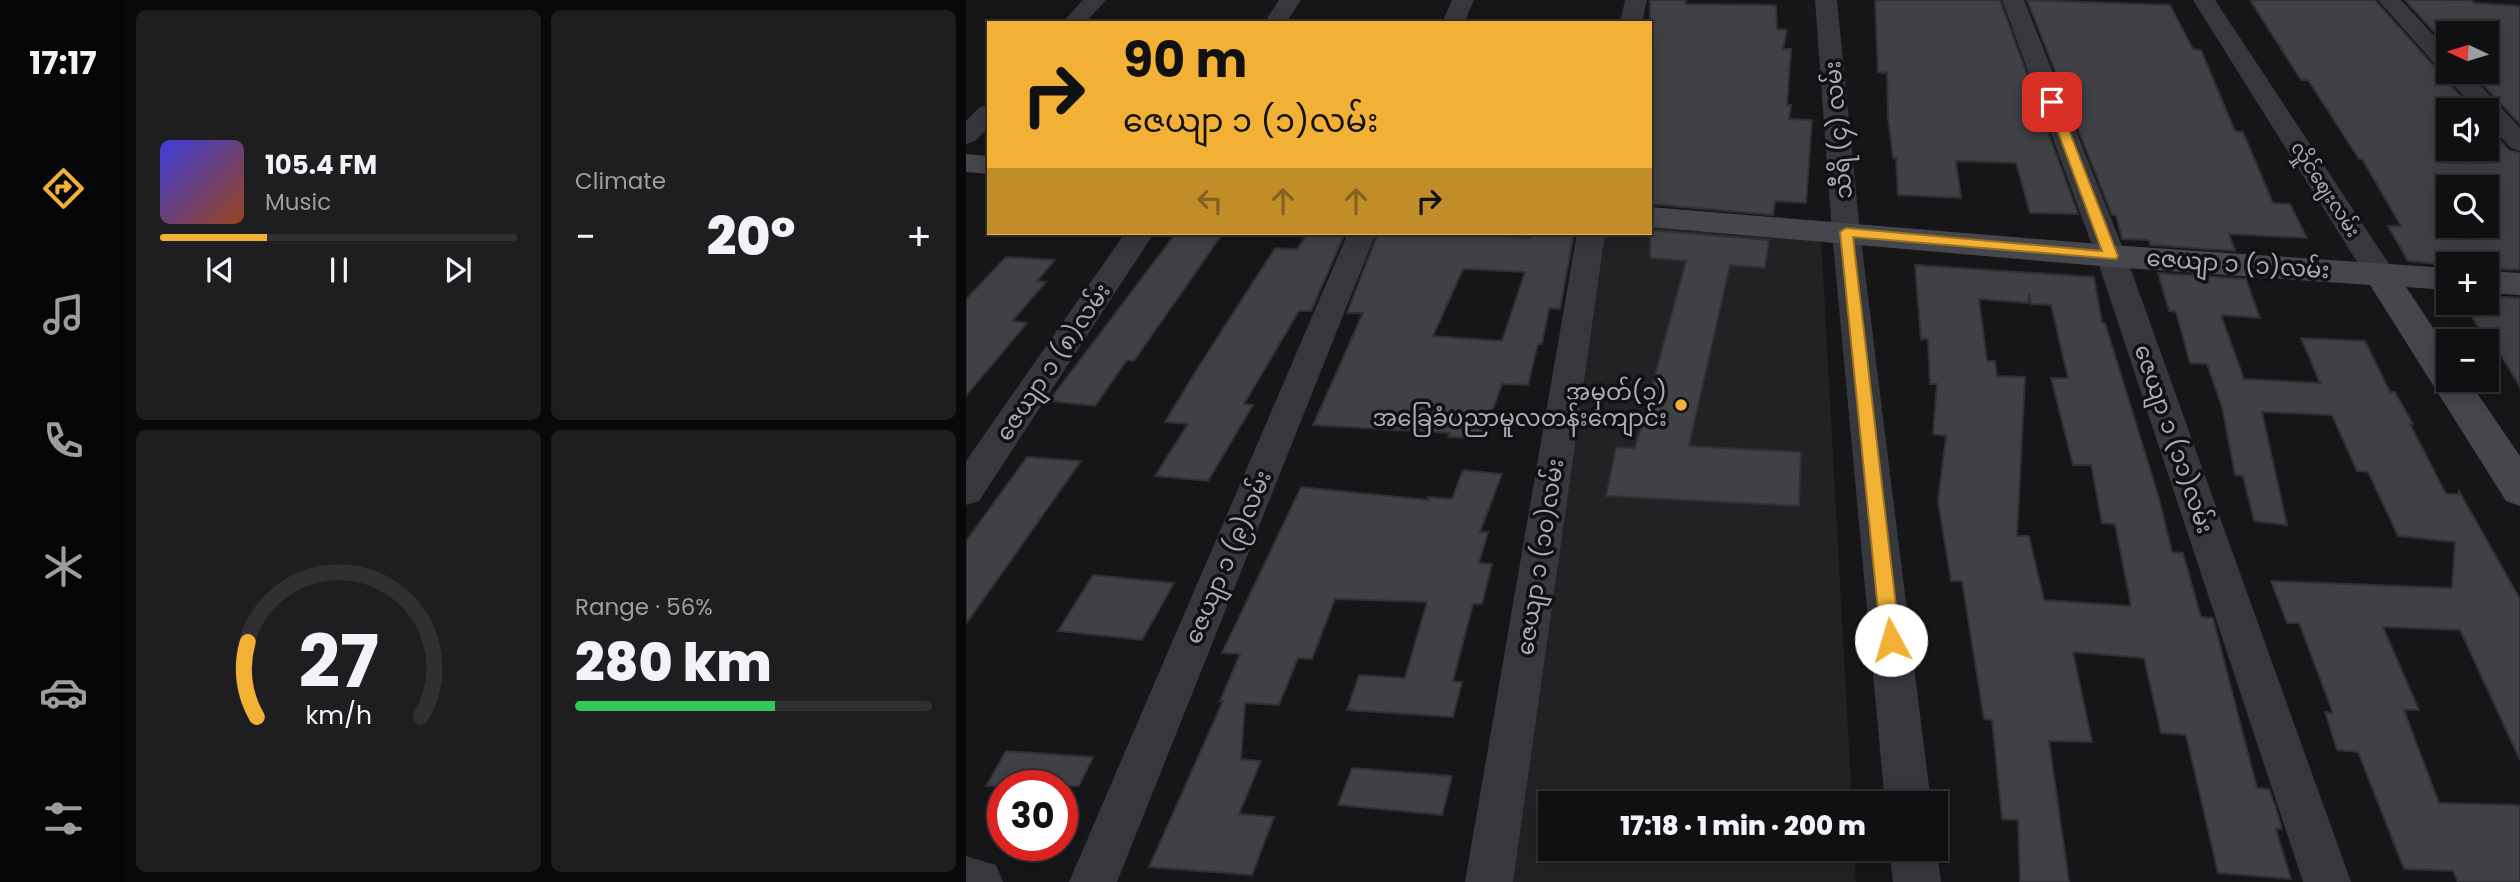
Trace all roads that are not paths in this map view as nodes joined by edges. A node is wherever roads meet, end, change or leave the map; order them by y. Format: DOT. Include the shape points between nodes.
graph roads {
  1 [pos="1095,0"];
  2 [pos="1290,0"];
  3 [pos="1463,0"];
  4 [pos="1636,0"];
  5 [pos="1826,0"];
  6 [pos="2013,0"];
  7 [pos="2204,0"];
  8 [pos="2389,0"];
  9 [pos="1075,21"];
  10 [pos="1276,21"];
  11 [pos="1454,21"];
  12 [pos="1631,21"];
  13 [pos="2436,52"];
  14 [pos="2466,84"];
  15 [pos="987,114"];
  16 [pos="966,136"];
  17 [pos="2520,143"];
  18 [pos="966,163"];
  19 [pos="987,165"];
  20 [pos="1652,217"];
  21 [pos="1846,232"];
  22 [pos="1139,235"];
  23 [pos="1361,235"];
  24 [pos="1591,235"];
  25 [pos="2111,256"];
  26 [pos="2380,274"];
  27 [pos="2436,278"];
  28 [pos="2499,283"];
  29 [pos="2520,284"];
  30 [pos="2436,359"];
  31 [pos="2457,392"];
  32 [pos="2520,489"];
  33 [pos="966,490"];
  34 [pos="1907,791"];
  35 [pos="1914,861"];
  36 [pos="966,880"];
  37 [pos="979,882"];
  38 [pos="1093,882"];
  39 [pos="1489,882"];
  40 [pos="1917,882"];
  41 [pos="2327,882"];
  1 -- 9 [label="street"];
  2 -- 10 [label="street"];
  3 -- 11 [label="street"];
  4 -- 12 [label="street"];
  5 -- 21 [label="street, သီရိ (၄) လမ်း"];
  6 -- 25 [label="street, ဇေယျာ ၁ (၁၁)လမ်း"];
  7 -- 26 [label="street, လှိုင်ဈေးလမ်း"];
  8 -- 13 [label="street"];
  14 -- 17 [label="street"];
  15 -- 16 [label="street"];
  18 -- 19 [label="street"];
  20 -- 21 [label="street, ဇေယျာ ၁ (၁)လမ်း"];
  21 -- 25 [label="street, ဇေယျာ ၁ (၁)လမ်း"];
  21 -- 34 [label="street, သီရိ (၄) လမ်း"];
  22 -- 33 [label="street, ဇေယျာ ၁ (၈)လမ်း"];
  23 -- 38 [label="street, ဇေယျာ ၁ (၉)လမ်း"];
  24 -- 39 [label="street, ဇေယျာ ၁ (၁၀)လမ်း"];
  25 -- 26 [label="street, ဇေယျာ ၁ (၁)လမ်း"];
  25 -- 41 [label="street, ဇေယျာ ၁ (၁၁)လမ်း"];
  26 -- 27 [label="street, ဇေယျာ ၁ (၁)လမ်း"];
  26 -- 30 [label="street, လှိုင်ဈေးလမ်း"];
  28 -- 29 [label="street"];
  31 -- 32 [label="street, လှိုင်ဈေးလမ်း"];
  35 -- 40 [label="street"];
  36 -- 37 [label="street"];
}
